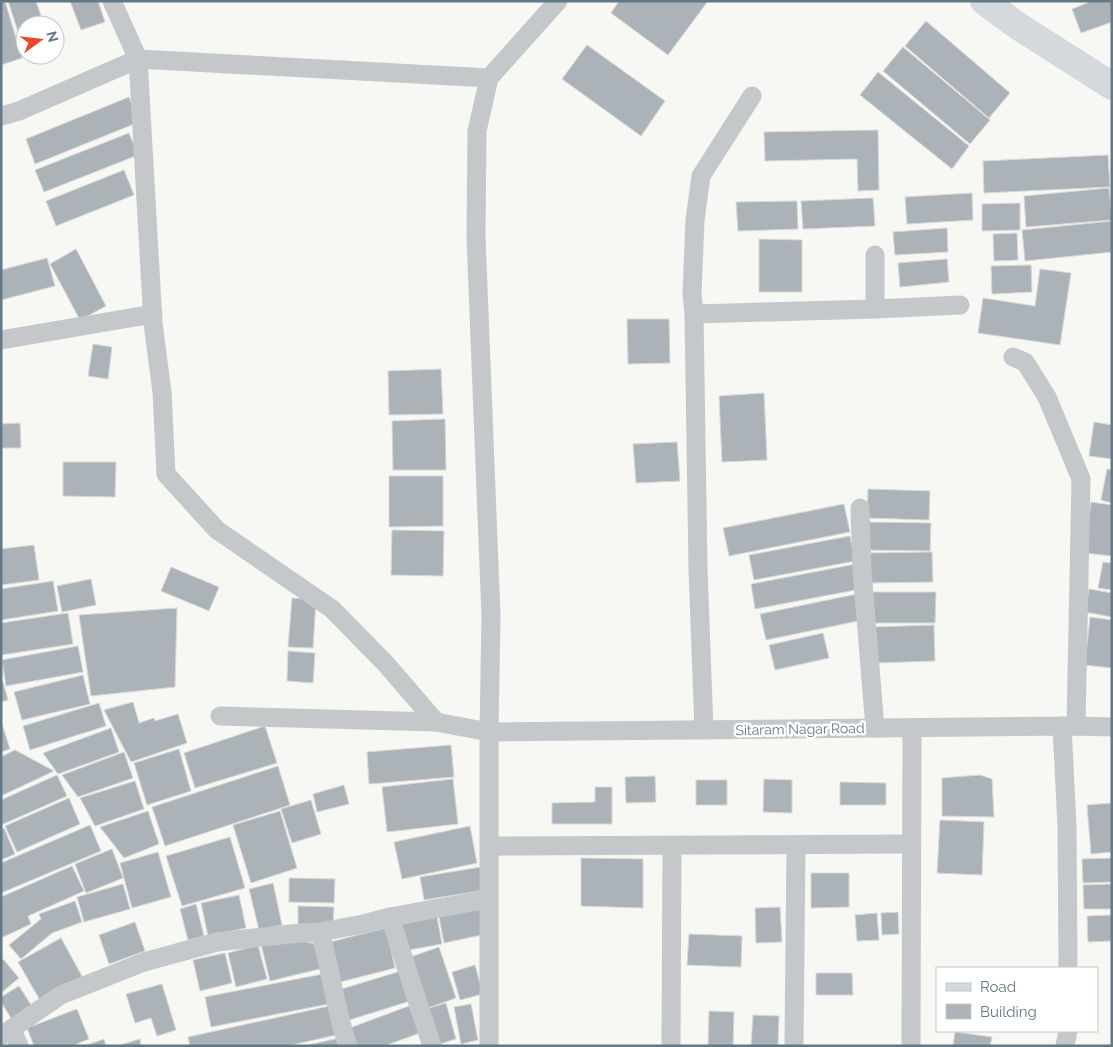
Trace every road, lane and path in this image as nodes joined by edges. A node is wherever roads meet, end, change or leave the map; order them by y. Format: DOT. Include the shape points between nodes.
graph roads {
  1 [pos="112,1"];
  2 [pos="558,1"];
  3 [pos="984,1"];
  4 [pos="138,59"];
  5 [pos="489,78"];
  6 [pos="1112,86"];
  7 [pos="752,96"];
  8 [pos="1,116"];
  9 [pos="875,255"];
  10 [pos="960,305"];
  11 [pos="875,308"];
  12 [pos="152,314"];
  13 [pos="694,314"];
  14 [pos="1,340"];
  15 [pos="1013,357"];
  16 [pos="860,508"];
  17 [pos="220,716"];
  18 [pos="436,722"];
  19 [pos="1069,726"];
  20 [pos="1112,727"];
  21 [pos="875,728"];
  22 [pos="912,728"];
  23 [pos="704,730"];
  24 [pos="489,732"];
  25 [pos="911,844"];
  26 [pos="796,845"];
  27 [pos="490,846"];
  28 [pos="672,846"];
  29 [pos="488,899"];
  30 [pos="390,917"];
  31 [pos="320,932"];
  32 [pos="1068,967"];
  33 [pos="1068,1032"];
  34 [pos="11,1037"];
  35 [pos="348,1046"];
  36 [pos="432,1046"];
  37 [pos="489,1046"];
  38 [pos="671,1046"];
  39 [pos="794,1046"];
  40 [pos="911,1046"];
  41 [pos="1065,1046"];
  1 -- 4 [label="street"];
  2 -- 5 [label="street"];
  3 -- 6 [label="street"];
  4 -- 5 [label="street"];
  4 -- 8 [label="street" via="20,111"];
  4 -- 12 [label="street"];
  5 -- 24 [label="street" via="477,131 476,237 490,606"];
  7 -- 13 [label="street" via="701,176 695,220"];
  9 -- 11 [label="street"];
  10 -- 11 [label="street"];
  11 -- 13 [label="street"];
  12 -- 14 [label="street"];
  12 -- 18 [label="street" via="162,392 166,474 217,530 332,609"];
  13 -- 23 [label="street"];
  15 -- 19 [label="street" via="1025,362 1047,397 1081,478"];
  16 -- 21 [label="street"];
  17 -- 18 [label="street, Sitaram Nagar Road"];
  18 -- 24 [label="street, Sitaram Nagar Road"];
  19 -- 20 [label="street, Sitaram Nagar Road"];
  19 -- 22 [label="street, Sitaram Nagar Road"];
  19 -- 32 [label="street"];
  21 -- 22 [label="street, Sitaram Nagar Road"];
  21 -- 23 [label="street, Sitaram Nagar Road"];
  22 -- 25 [label="street"];
  23 -- 24 [label="street, Sitaram Nagar Road"];
  24 -- 27 [label="street"];
  25 -- 26 [label="street"];
  25 -- 40 [label="street"];
  26 -- 28 [label="street"];
  26 -- 39 [label="street"];
  27 -- 28 [label="street"];
  27 -- 29 [label="street"];
  28 -- 38 [label="street"];
  29 -- 30 [label="street"];
  29 -- 37 [label="street"];
  30 -- 31 [label="street"];
  30 -- 36 [label="street"];
  31 -- 34 [label="street" via="217,942 144,962 61,995"];
  31 -- 35 [label="street"];
  33 -- 41 [label="street"];
}
